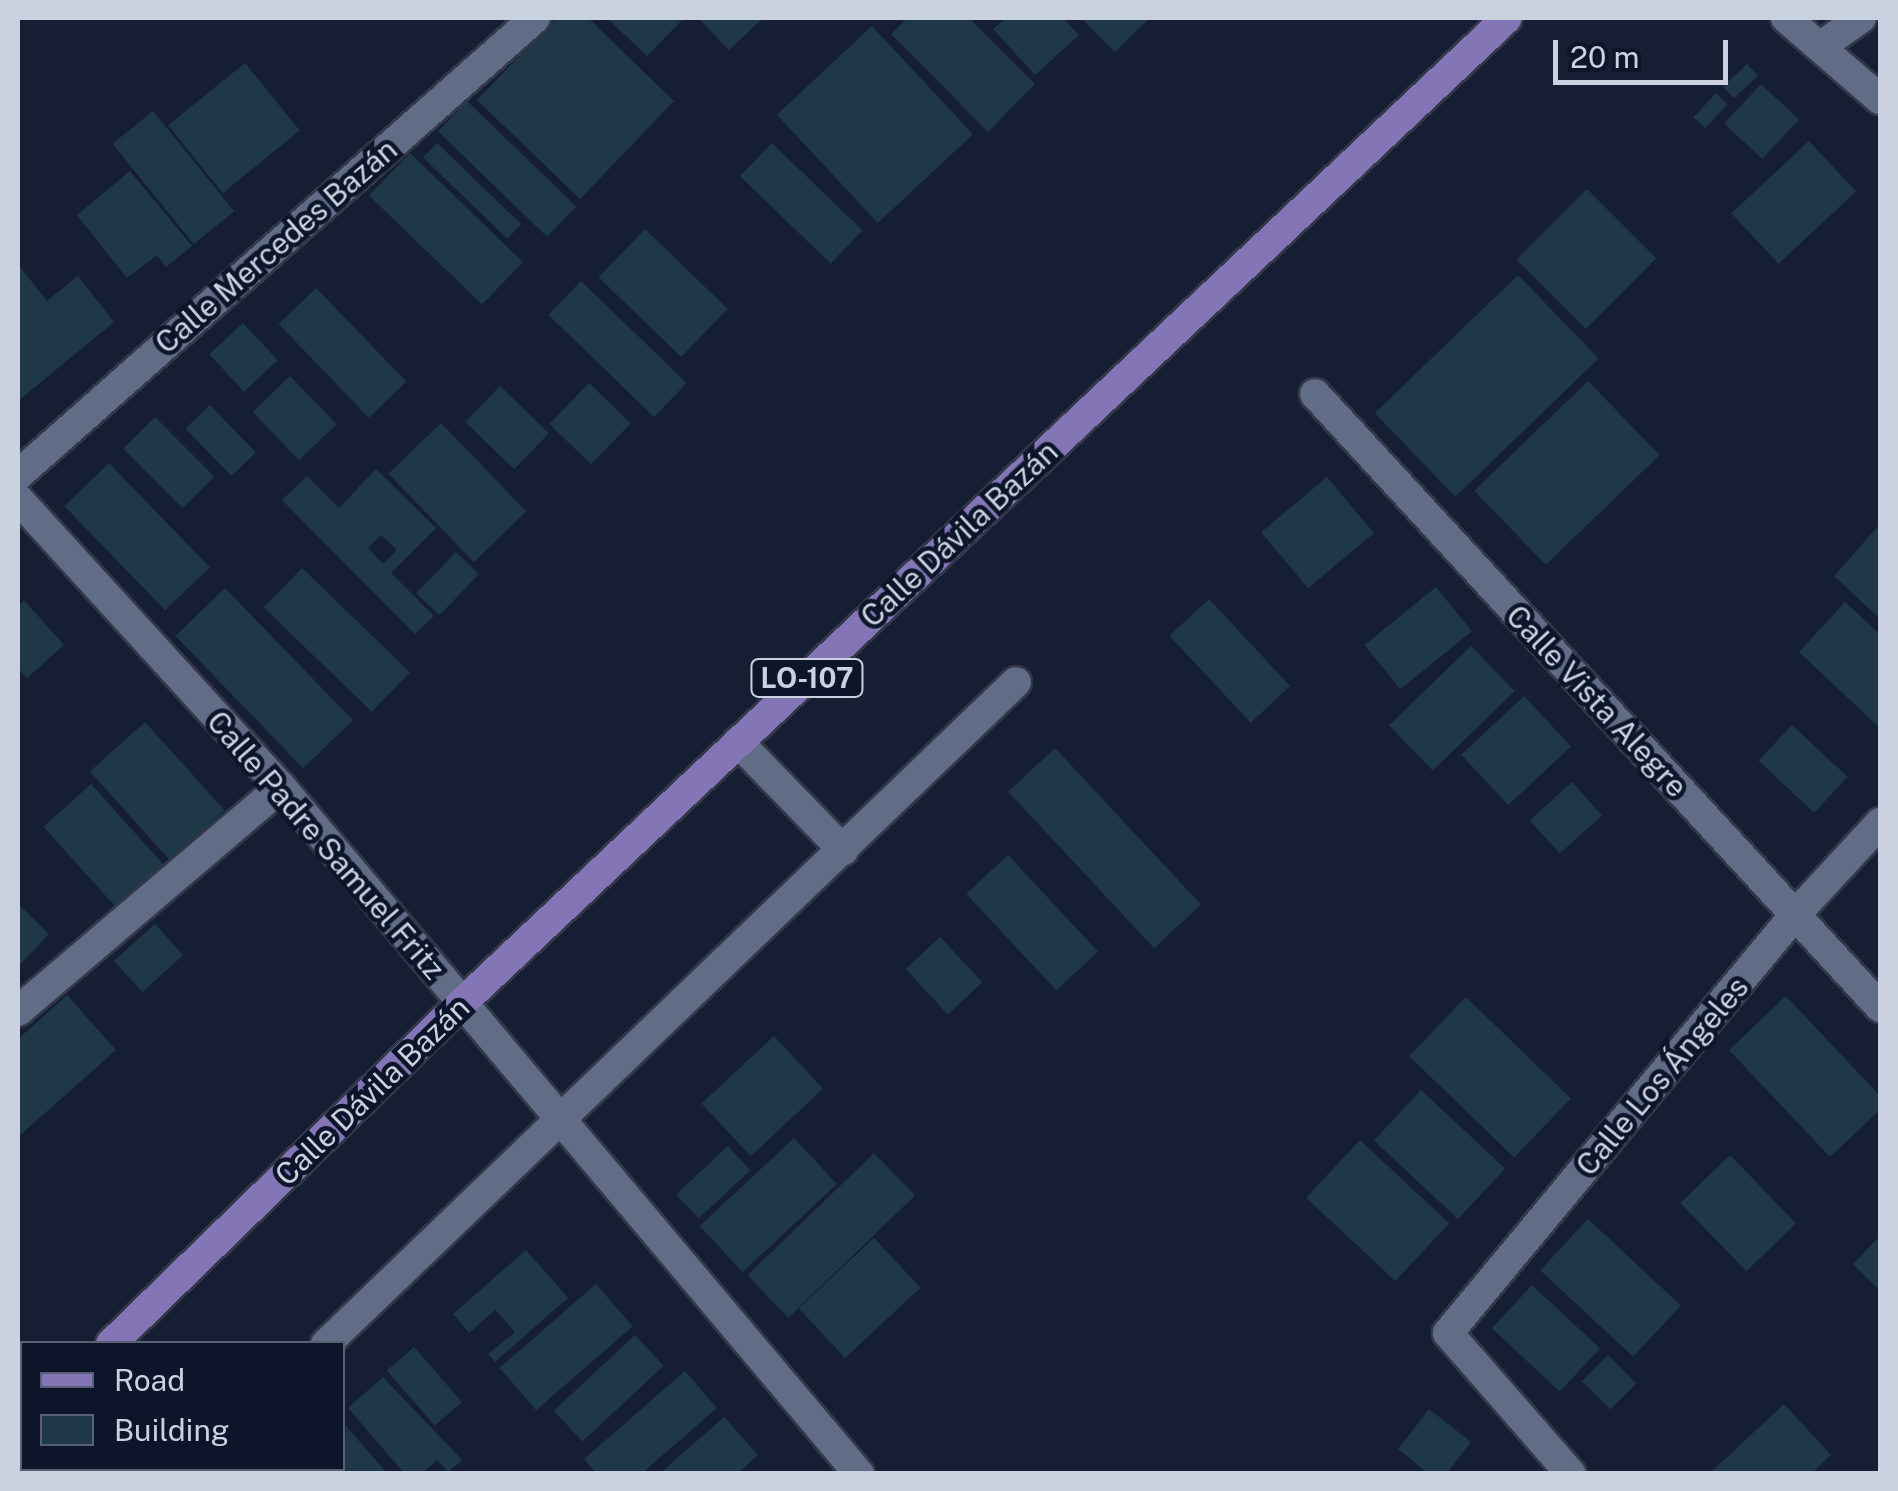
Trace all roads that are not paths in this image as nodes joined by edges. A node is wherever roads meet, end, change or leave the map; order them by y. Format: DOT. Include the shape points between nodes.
graph roads {
  1 [pos="535,18"];
  2 [pos="1507,18"];
  3 [pos="1786,18"];
  4 [pos="1861,18"];
  5 [pos="1820,47"];
  6 [pos="1880,98"];
  7 [pos="1315,394"];
  8 [pos="18,475"];
  9 [pos="18,499"];
  10 [pos="1016,682"];
  11 [pos="738,742"];
  12 [pos="280,787"];
  13 [pos="1880,823"];
  14 [pos="843,850"];
  15 [pos="1794,916"];
  16 [pos="462,1004"];
  17 [pos="1880,1007"];
  18 [pos="18,1010"];
  19 [pos="563,1123"];
  20 [pos="114,1341"];
  21 [pos="329,1341"];
  22 [pos="859,1474"];
  23 [pos="1570,1474"];
  1 -- 8 [label="street, Calle Mercedes Bazán"];
  2 -- 11 [label="main road, Calle Dávila Bazán / LO-107"];
  3 -- 5 [label="street"];
  4 -- 5 [label="street"];
  5 -- 6 [label="street"];
  7 -- 15 [label="street, Calle Vista Alegre"];
  9 -- 12 [label="street, Calle Padre Samuel Fritz"];
  10 -- 14 [label="street"];
  11 -- 14 [label="street"];
  11 -- 16 [label="main road, Calle Dávila Bazán / LO-107"];
  12 -- 16 [label="street, Calle Padre Samuel Fritz"];
  12 -- 18 [label="street"];
  13 -- 15 [label="street, Calle Los Ángeles"];
  14 -- 19 [label="street"];
  15 -- 17 [label="street, Calle Vista Alegre"];
  15 -- 23 [label="street, Calle Los Ángeles" via="1448,1333"];
  16 -- 19 [label="street, Calle Padre Samuel Fritz"];
  16 -- 20 [label="main road, Calle Dávila Bazán / LO-107"];
  19 -- 21 [label="street"];
  19 -- 22 [label="street, Calle Padre Samuel Fritz"];
}
